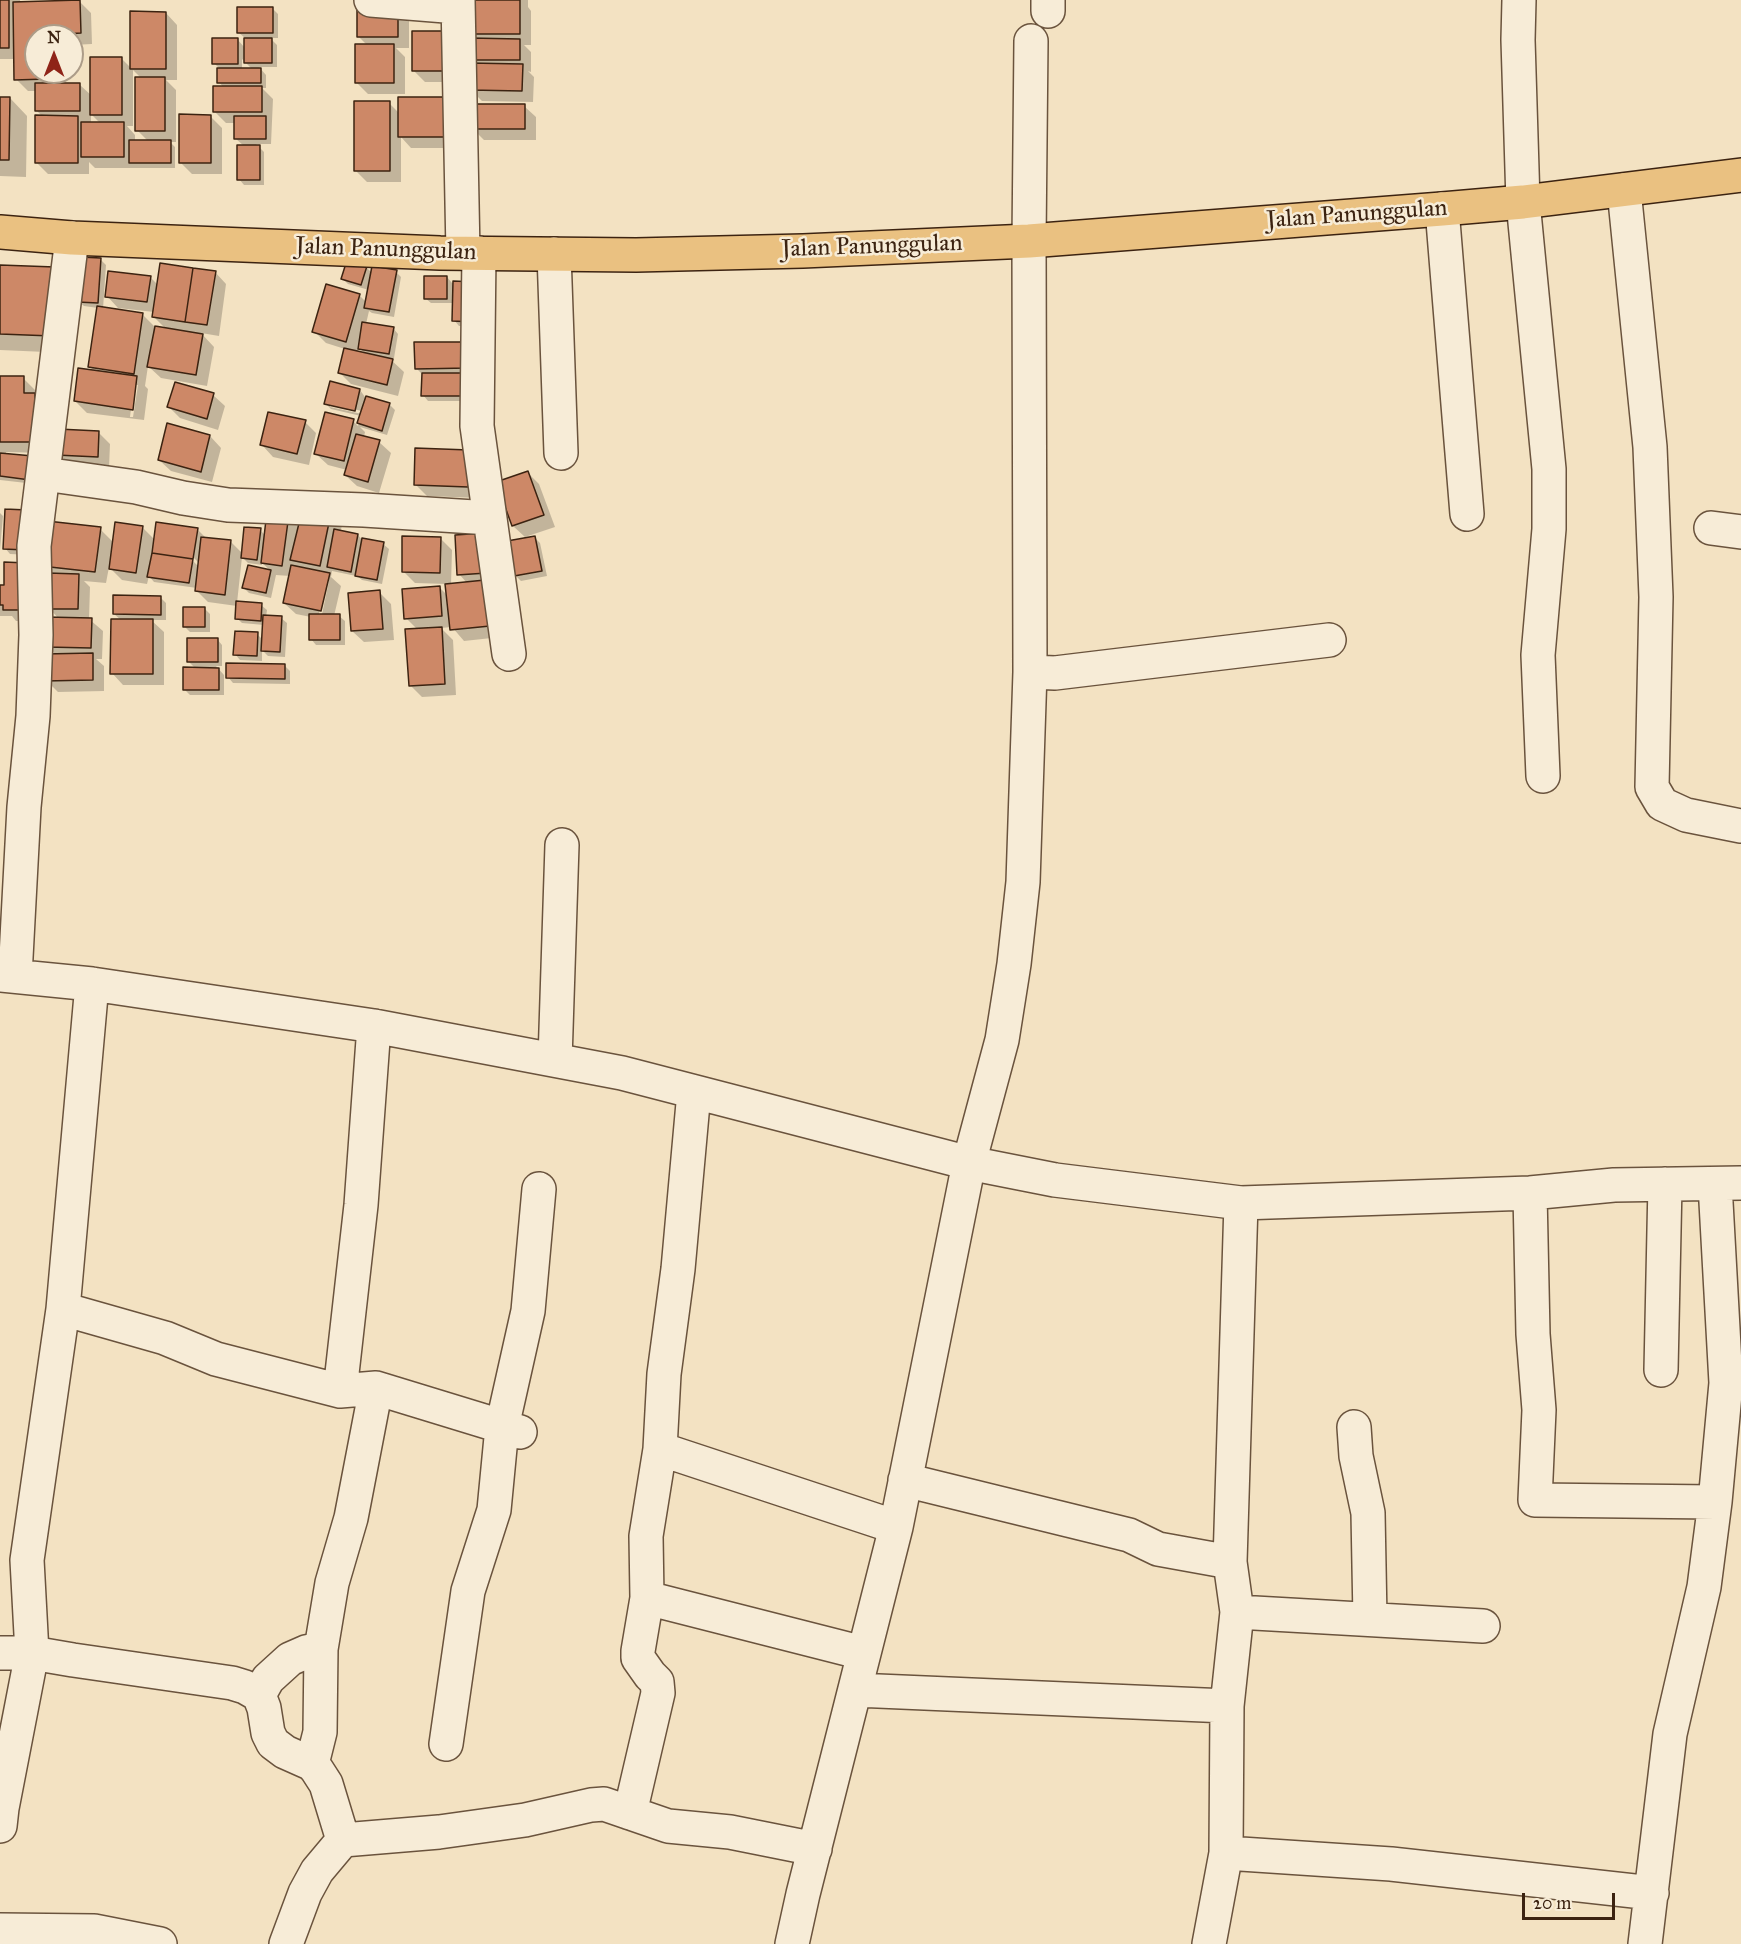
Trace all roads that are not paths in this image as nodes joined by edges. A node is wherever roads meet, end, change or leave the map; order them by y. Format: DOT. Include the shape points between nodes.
graph roads {
  1 [pos="371,0"];
  2 [pos="1519,0"];
  3 [pos="458,4"];
  4 [pos="1031,41"];
  5 [pos="1741,175"];
  6 [pos="1624,189"];
  7 [pos="1523,202"];
  8 [pos="1442,209"];
  9 [pos="0,232"];
  10 [pos="72,238"];
  11 [pos="1029,241"];
  12 [pos="471,253"];
  13 [pos="554,254"];
  14 [pos="561,453"];
  15 [pos="44,474"];
  16 [pos="1467,514"];
  17 [pos="490,518"];
  18 [pos="1329,640"];
  19 [pos="509,654"];
  20 [pos="1030,672"];
  21 [pos="1543,776"];
  22 [pos="1741,826"];
  23 [pos="562,845"];
  24 [pos="8,976"];
  25 [pos="92,984"];
  26 [pos="374,1026"];
  27 [pos="555,1060"];
  28 [pos="694,1092"];
  29 [pos="969,1163"];
  30 [pos="1665,1184"];
  31 [pos="1728,1184"];
  32 [pos="539,1189"];
  33 [pos="1530,1193"];
  34 [pos="1241,1203"];
  35 [pos="63,1309"];
  36 [pos="1661,1370"];
  37 [pos="376,1388"];
  38 [pos="340,1391"];
  39 [pos="1354,1427"];
  40 [pos="511,1429"];
  41 [pos="660,1449"];
  42 [pos="905,1480"];
  43 [pos="1715,1502"];
  44 [pos="896,1527"];
  45 [pos="1230,1562"];
  46 [pos="647,1598"];
  47 [pos="1237,1612"];
  48 [pos="1370,1619"];
  49 [pos="1483,1626"];
  50 [pos="321,1649"];
  51 [pos="0,1653"];
  52 [pos="32,1653"];
  53 [pos="864,1653"];
  54 [pos="855,1690"];
  55 [pos="259,1695"];
  56 [pos="1227,1706"];
  57 [pos="446,1744"];
  58 [pos="312,1764"];
  59 [pos="630,1813"];
  60 [pos="0,1826"];
  61 [pos="343,1840"];
  62 [pos="815,1849"];
  63 [pos="1226,1853"];
  64 [pos="1652,1893"];
  65 [pos="0,1930"];
  66 [pos="93,1937"];
  67 [pos="160,1944"];
  68 [pos="286,1944"];
  69 [pos="792,1944"];
  70 [pos="1209,1944"];
  71 [pos="1645,1944"];
  1 -- 3 [label="street"];
  2 -- 7 [label="street"];
  3 -- 12 [label="street"];
  4 -- 11 [label="street"];
  5 -- 6 [label="main road, Jalan Panunggulan"];
  6 -- 7 [label="main road, Jalan Panunggulan"];
  6 -- 22 [label="street" via="1650,447 1656,597 1652,788 1662,804 1686,815"];
  7 -- 8 [label="main road, Jalan Panunggulan"];
  7 -- 21 [label="street" via="1549,469 1549,529 1538,655"];
  8 -- 11 [label="main road, Jalan Panunggulan"];
  8 -- 16 [label="street"];
  9 -- 10 [label="main road, Jalan Panunggulan"];
  10 -- 12 [label="main road, Jalan Panunggulan"];
  10 -- 15 [label="street"];
  11 -- 13 [label="main road, Jalan Panunggulan" via="803,251"];
  11 -- 20 [label="street"];
  12 -- 13 [label="main road, Jalan Panunggulan"];
  12 -- 17 [label="street" via="477,426"];
  13 -- 14 [label="street"];
  15 -- 17 [label="street" via="228,505"];
  15 -- 24 [label="street" via="34,546 33,716"];
  17 -- 19 [label="street"];
  18 -- 20 [label="street" via="1055,673"];
  20 -- 29 [label="street" via="1023,882 1014,964 1002,1040"];
  23 -- 27 [label="street"];
  24 -- 25 [label="street"];
  25 -- 26 [label="street"];
  25 -- 35 [label="street"];
  26 -- 27 [label="street"];
  26 -- 38 [label="street" via="361,1205"];
  27 -- 28 [label="street"];
  28 -- 29 [label="street"];
  28 -- 41 [label="street" via="664,1374"];
  29 -- 34 [label="street" via="1055,1180"];
  29 -- 42 [label="street"];
  30 -- 31 [label="street"];
  30 -- 33 [label="street"];
  30 -- 36 [label="street"];
  31 -- 43 [label="street" via="1726,1383"];
  32 -- 40 [label="street" via="528,1311"];
  33 -- 34 [label="street"];
  33 -- 43 [label="street" via="1539,1410 1535,1500"];
  34 -- 45 [label="street"];
  35 -- 38 [label="street" via="165,1338 216,1359"];
  35 -- 52 [label="street" via="27,1560"];
  37 -- 38 [label="street"];
  37 -- 40 [label="street"];
  37 -- 50 [label="street"];
  39 -- 48 [label="street" via="1368,1514"];
  40 -- 57 [label="street" via="494,1510 468,1591"];
  41 -- 44 [label="street"];
  41 -- 46 [label="street" via="646,1536"];
  42 -- 44 [label="street"];
  42 -- 45 [label="street" via="1129,1535 1158,1549"];
  43 -- 64 [label="street" via="1704,1587 1670,1734"];
  44 -- 53 [label="street"];
  45 -- 47 [label="street"];
  46 -- 53 [label="street"];
  46 -- 59 [label="street" via="638,1658 657,1682 658,1693"];
  47 -- 48 [label="street"];
  47 -- 56 [label="street"];
  48 -- 49 [label="street"];
  50 -- 55 [label="street" via="290,1659 268,1679"];
  50 -- 58 [label="street" via="320,1732"];
  51 -- 52 [label="street"];
  52 -- 55 [label="street" via="232,1683"];
  52 -- 60 [label="street"];
  53 -- 54 [label="street"];
  54 -- 56 [label="street"];
  54 -- 62 [label="street"];
  55 -- 58 [label="street" via="273,1743"];
  56 -- 63 [label="street"];
  58 -- 61 [label="street" via="326,1784"];
  59 -- 61 [label="street" via="604,1804 591,1805 525,1820"];
  59 -- 62 [label="street" via="678,1828 730,1832"];
  61 -- 68 [label="street" via="313,1878"];
  62 -- 69 [label="street"];
  63 -- 64 [label="street" via="1391,1864"];
  63 -- 70 [label="street"];
  64 -- 71 [label="street"];
  65 -- 66 [label="street"];
  66 -- 67 [label="street"];
}
